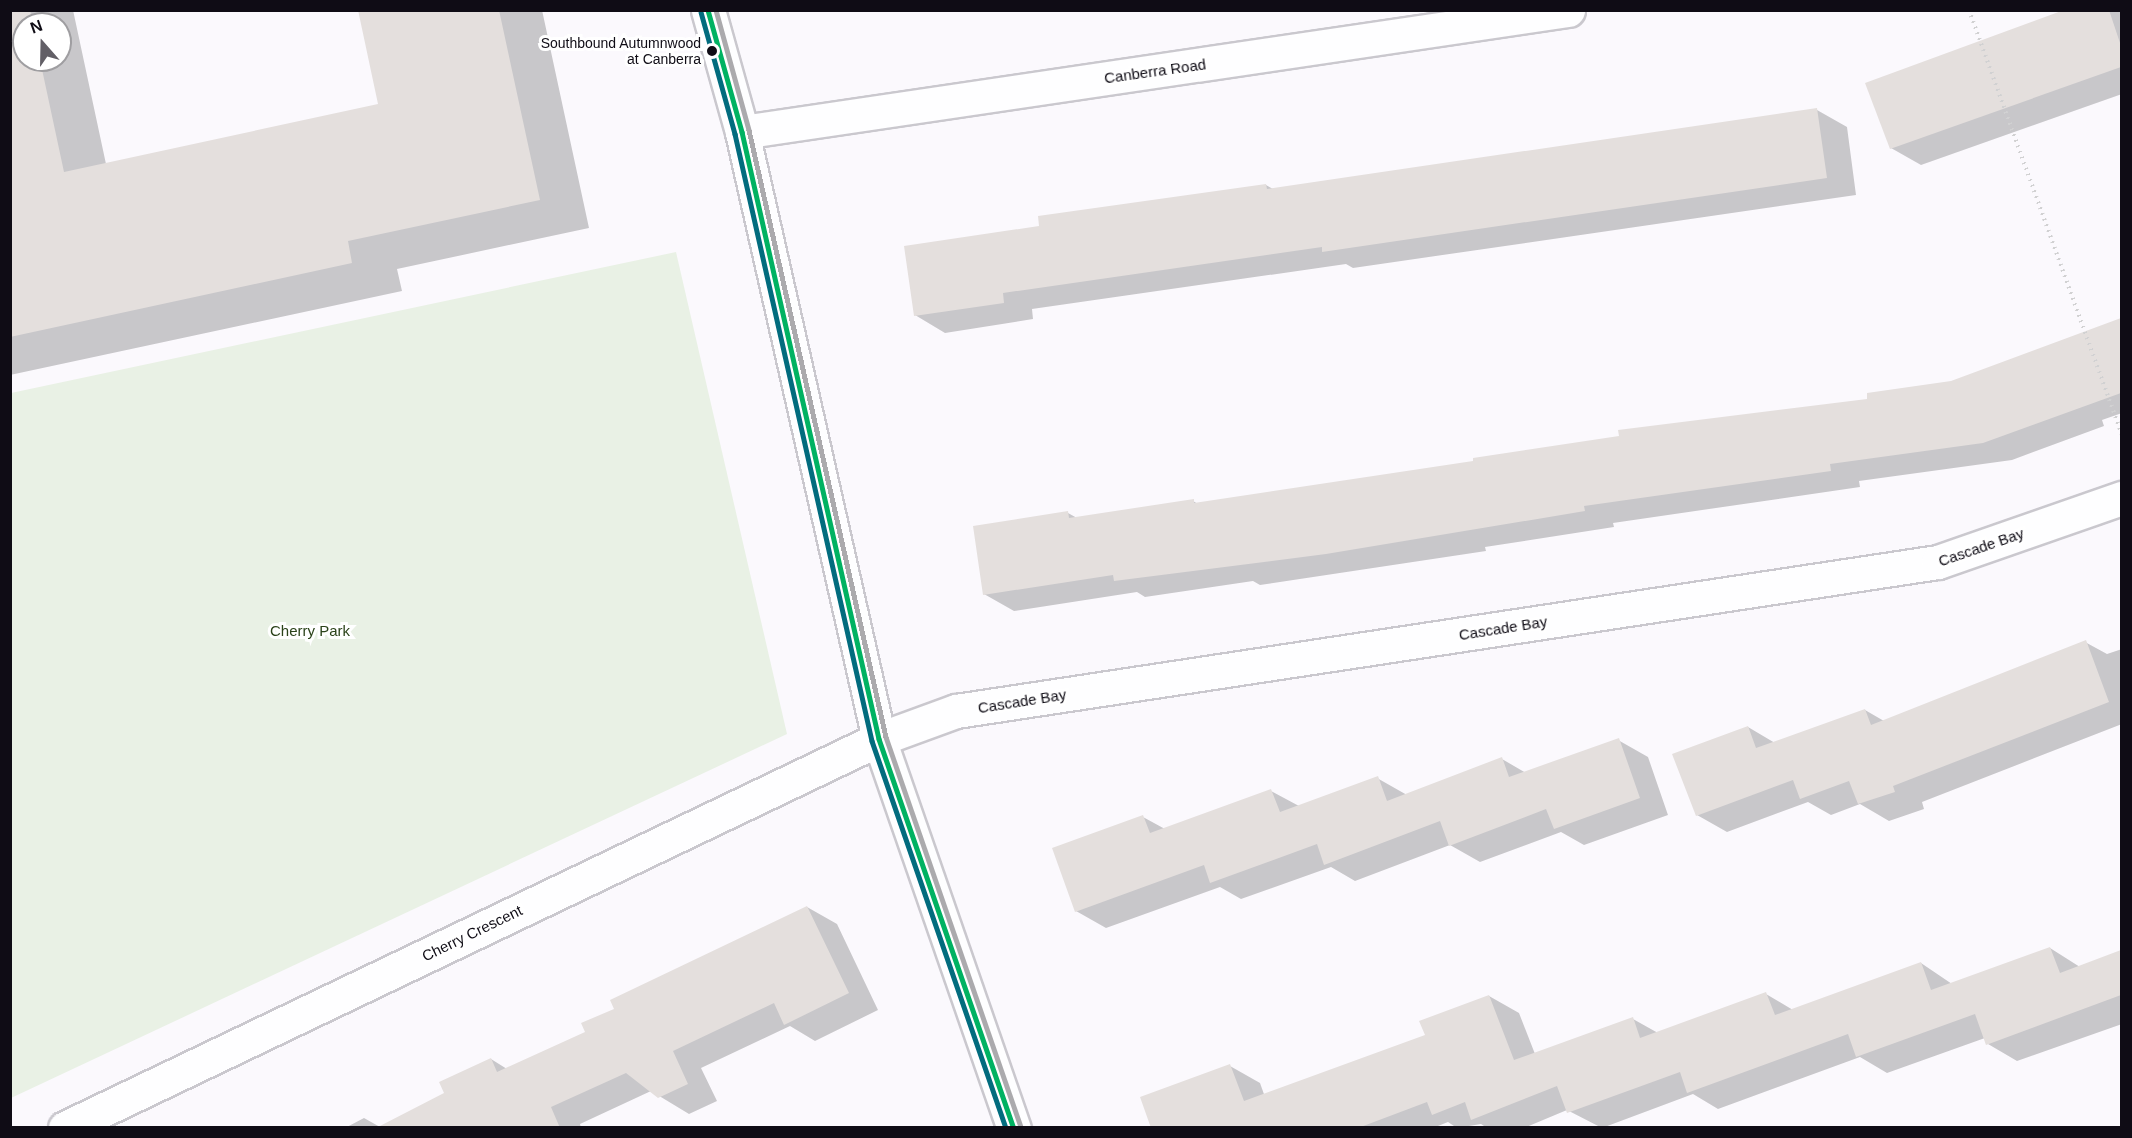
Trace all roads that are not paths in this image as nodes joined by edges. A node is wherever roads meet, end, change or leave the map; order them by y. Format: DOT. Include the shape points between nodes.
graph roads {
  1 [pos="708,10"];
  2 [pos="1568,10"];
  3 [pos="742,132"];
  4 [pos="2121,498"];
  5 [pos="879,739"];
  6 [pos="65,1128"];
  7 [pos="1014,1128"];
  1 -- 3 [label="street"];
  2 -- 3 [label="street, Canberra Road"];
  3 -- 5 [label="street"];
  4 -- 5 [label="street, Cascade Bay" via="1938,562 956,711"];
  5 -- 6 [label="street, Cherry Crescent"];
  5 -- 7 [label="street"];
}
